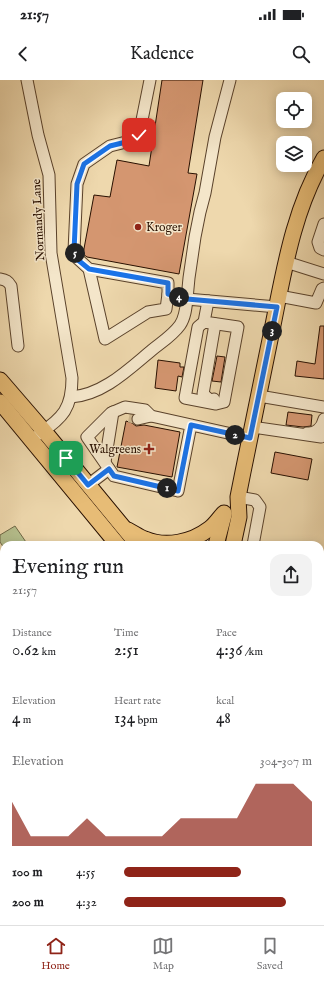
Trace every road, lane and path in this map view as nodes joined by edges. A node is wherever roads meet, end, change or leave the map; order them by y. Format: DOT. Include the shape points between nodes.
graph roads {
  1 [pos="28,80"];
  2 [pos="150,80"];
  3 [pos="230,80"];
  4 [pos="324,158"];
  5 [pos="324,224"];
  6 [pos="324,237"];
  7 [pos="322,249"];
  8 [pos="286,262"];
  9 [pos="89,269"];
  10 [pos="324,274"];
  11 [pos="0,279"];
  12 [pos="324,288"];
  13 [pos="168,294"];
  14 [pos="187,299"];
  15 [pos="208,301"];
  16 [pos="278,301"];
  17 [pos="204,322"];
  18 [pos="215,324"];
  19 [pos="18,346"];
  20 [pos="0,380"];
  21 [pos="226,392"];
  22 [pos="259,396"];
  23 [pos="71,397"];
  24 [pos="274,398"];
  25 [pos="0,402"];
  26 [pos="324,407"];
  27 [pos="116,411"];
  28 [pos="151,416"];
  29 [pos="324,419"];
  30 [pos="191,425"];
  31 [pos="251,433"];
  32 [pos="289,433"];
  33 [pos="324,434"];
  34 [pos="38,435"];
  35 [pos="107,466"];
  36 [pos="88,485"];
  37 [pos="238,497"];
  38 [pos="224,513"];
  39 [pos="122,526"];
  40 [pos="115,541"];
  41 [pos="135,541"];
  42 [pos="149,541"];
  43 [pos="184,541"];
  44 [pos="217,541"];
  45 [pos="234,541"];
  46 [pos="254,541"];
  1 -- 23 [label="street, Normandy Lane" via="38,135 49,175 51,253 72,378"];
  2 -- 9 [label="street" via="139,135 130,141 110,146 84,164 77,184 74,251 78,260"];
  3 -- 14 [label="street" via="196,229"];
  4 -- 8 [label="main road" via="297,220"];
  5 -- 7 [label="street" via="318,242"];
  6 -- 7 [label="street"];
  8 -- 10 [label="street"];
  8 -- 16 [label="main road"];
  9 -- 13 [label="street" via="168,283"];
  9 -- 13 [label="street" via="105,339 148,312 166,309"];
  11 -- 19 [label="street" via="6,280 11,286"];
  12 -- 16 [label="street" via="316,303"];
  13 -- 14 [label="street"];
  14 -- 15 [label="street"];
  14 -- 23 [label="street" via="186,311 180,325 168,337 107,385 89,394"];
  15 -- 16 [label="street"];
  15 -- 17 [label="street"];
  16 -- 22 [label="main road"];
  17 -- 18 [label="street"];
  17 -- 21 [label="street" via="198,327 185,398 216,404 224,402"];
  18 -- 21 [label="street" via="238,327"];
  18 -- 21 [label="street" via="203,394 210,400 219,399"];
  20 -- 34 [label="main road"];
  22 -- 24 [label="street"];
  22 -- 31 [label="main road"];
  23 -- 34 [label="street, Normandy Lane" via="62,416"];
  24 -- 26 [label="street"];
  24 -- 29 [label="street" via="279,403 319,409 324,414"];
  25 -- 34 [label="main road"];
  27 -- 28 [label="street" via="134,418"];
  27 -- 28 [label="street" via="125,407 145,410"];
  27 -- 35 [label="street"];
  27 -- 35 [label="street" via="87,437"];
  28 -- 30 [label="street"];
  29 -- 32 [label="street" via="315,432"];
  30 -- 31 [label="street"];
  30 -- 35 [label="street" via="178,491 114,476"];
  31 -- 32 [label="street"];
  31 -- 37 [label="main road"];
  32 -- 33 [label="street" via="321,437"];
  34 -- 36 [label="main road"];
  34 -- 40 [label="main road"];
  35 -- 36 [label="street"];
  36 -- 39 [label="main road"];
  37 -- 38 [label="main road"];
  37 -- 45 [label="main road" via="239,517"];
  37 -- 46 [label="street" via="255,500 260,507"];
  38 -- 43 [label="main road" via="210,528"];
  38 -- 44 [label="main road"];
  39 -- 41 [label="main road"];
  39 -- 42 [label="main road"];
}
